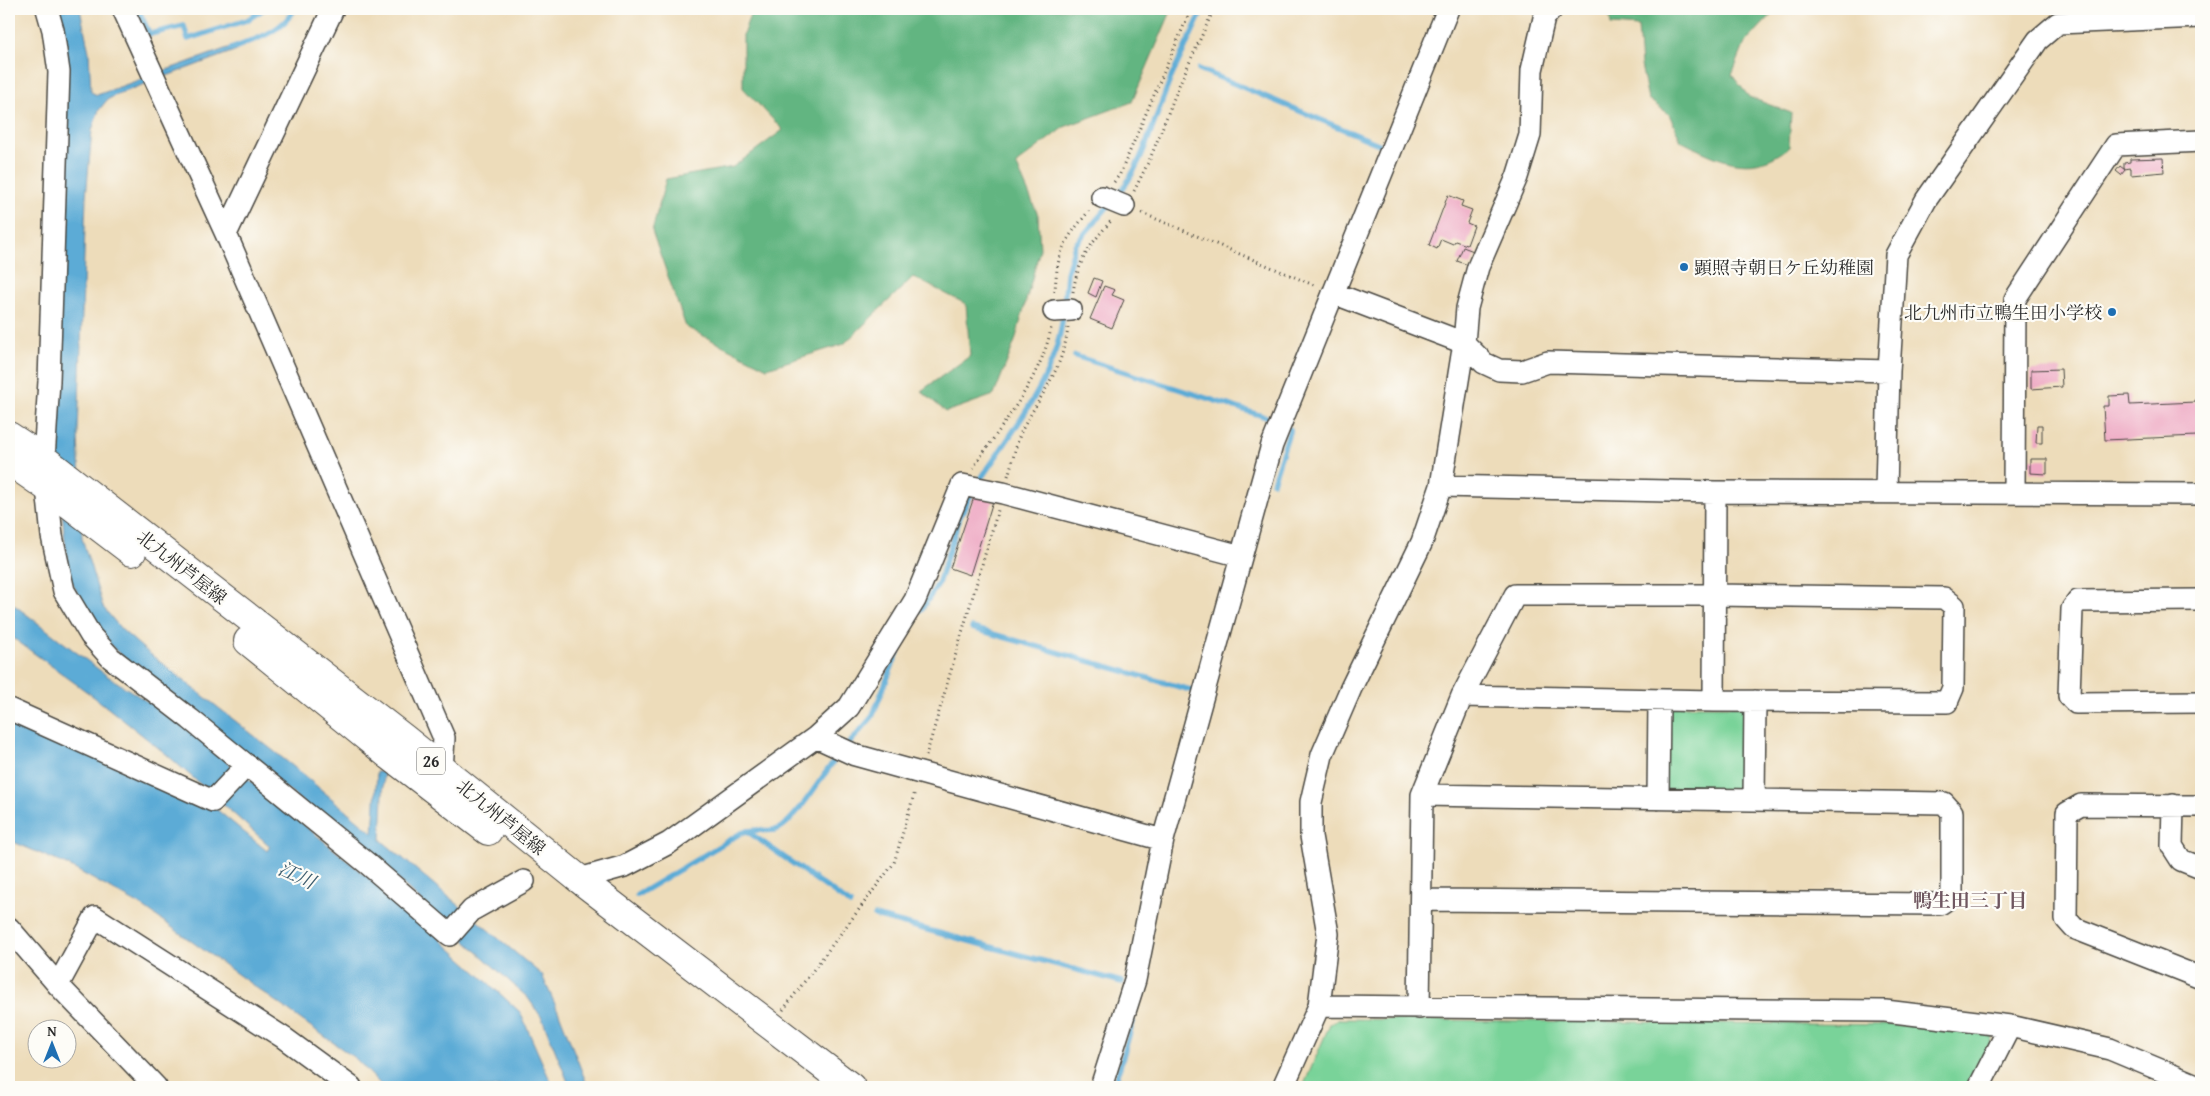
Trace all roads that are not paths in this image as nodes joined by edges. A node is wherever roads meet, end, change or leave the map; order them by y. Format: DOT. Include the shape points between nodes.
graph roads {
  1 [pos="47,9"];
  2 [pos="123,9"];
  3 [pos="333,9"];
  4 [pos="1448,9"];
  5 [pos="1552,9"];
  6 [pos="2201,16"];
  7 [pos="2201,141"];
  8 [pos="1102,196"];
  9 [pos="1124,206"];
  10 [pos="226,234"];
  11 [pos="1333,293"];
  12 [pos="1464,343"];
  13 [pos="1889,372"];
  14 [pos="9,436"];
  15 [pos="44,459"];
  16 [pos="9,461"];
  17 [pos="1440,486"];
  18 [pos="48,488"];
  19 [pos="1886,491"];
  20 [pos="1715,492"];
  21 [pos="2014,492"];
  22 [pos="2201,494"];
  23 [pos="1241,556"];
  24 [pos="1714,595"];
  25 [pos="2201,600"];
  26 [pos="1462,696"];
  27 [pos="1659,700"];
  28 [pos="1714,701"];
  29 [pos="1755,701"];
  30 [pos="2201,702"];
  31 [pos="9,709"];
  32 [pos="816,737"];
  33 [pos="247,765"];
  34 [pos="436,778"];
  35 [pos="1422,795"];
  36 [pos="1658,799"];
  37 [pos="1754,800"];
  38 [pos="2173,805"];
  39 [pos="2201,806"];
  40 [pos="1162,840"];
  41 [pos="2201,868"];
  42 [pos="579,879"];
  43 [pos="524,881"];
  44 [pos="1422,900"];
  45 [pos="9,928"];
  46 [pos="2201,978"];
  47 [pos="58,985"];
  48 [pos="1319,1006"];
  49 [pos="1419,1008"];
  50 [pos="2010,1026"];
  51 [pos="156,1087"];
  52 [pos="351,1087"];
  53 [pos="820,1087"];
  54 [pos="851,1087"];
  55 [pos="1101,1087"];
  56 [pos="1283,1087"];
  57 [pos="1979,1087"];
  58 [pos="2201,1087"];
  1 -- 15 [label="street" via="59,72"];
  2 -- 10 [label="street"];
  3 -- 10 [label="street"];
  4 -- 11 [label="street"];
  5 -- 12 [label="street" via="1544,18 1532,70 1530,135 1517,176 1478,267 1467,308"];
  6 -- 13 [label="street" via="2058,23 2038,40 1926,200 1896,254"];
  7 -- 21 [label="street" via="2116,145 2015,298"];
  8 -- 9 [label="street"];
  10 -- 34 [label="street" via="444,738"];
  11 -- 12 [label="street"];
  11 -- 23 [label="street" via="1272,445"];
  12 -- 13 [label="street" via="1484,363 1499,370 1522,371 1548,362"];
  12 -- 17 [label="street"];
  13 -- 19 [label="street"];
  14 -- 15 [label="main road, 北九州芦屋線 / 26"];
  15 -- 18 [label="street"];
  15 -- 34 [label="main road, 北九州芦屋線 / 26" via="405,739"];
  16 -- 18 [label="main road, 北九州芦屋線 / 26"];
  17 -- 20 [label="street"];
  17 -- 48 [label="street" via="1422,542 1322,755 1311,802 1311,836 1328,934"];
  18 -- 33 [label="street" via="52,536 64,591 91,636 112,658"];
  18 -- 34 [label="main road, 北九州芦屋線 / 26"];
  19 -- 20 [label="street"];
  19 -- 21 [label="street"];
  20 -- 24 [label="street"];
  21 -- 22 [label="street"];
  23 -- 32 [label="street" via="962,485 915,600 849,707"];
  23 -- 40 [label="street"];
  24 -- 26 [label="street" via="1515,595"];
  24 -- 28 [label="street"];
  24 -- 29 [label="street" via="1944,598 1954,606 1953,688 1947,702"];
  25 -- 30 [label="street" via="2078,600 2072,609 2070,696 2076,703"];
  26 -- 27 [label="street"];
  26 -- 35 [label="street"];
  27 -- 28 [label="street"];
  27 -- 36 [label="street"];
  28 -- 29 [label="street"];
  29 -- 37 [label="street"];
  31 -- 33 [label="street" via="213,801"];
  32 -- 40 [label="street" via="855,756"];
  32 -- 42 [label="street" via="669,843 625,866"];
  33 -- 43 [label="street" via="450,935 472,910"];
  34 -- 42 [label="main road, 北九州芦屋線 / 26"];
  34 -- 53 [label="main road, 北九州芦屋線 / 26"];
  35 -- 36 [label="street"];
  35 -- 44 [label="street"];
  36 -- 37 [label="street"];
  37 -- 44 [label="street" via="1944,803 1952,812 1952,896 1940,904"];
  38 -- 39 [label="street"];
  38 -- 41 [label="street" via="2172,846 2181,860"];
  38 -- 46 [label="street" via="2081,805 2068,813 2066,919 2074,928"];
  40 -- 55 [label="street" via="1135,980"];
  42 -- 54 [label="main road, 北九州芦屋線 / 26"];
  44 -- 49 [label="street"];
  45 -- 47 [label="street"];
  47 -- 51 [label="street"];
  47 -- 52 [label="street" via="96,917 284,1038"];
  48 -- 49 [label="street"];
  48 -- 56 [label="street"];
  49 -- 50 [label="street" via="1885,1011"];
  50 -- 57 [label="street"];
  50 -- 58 [label="street" via="2110,1049"];
}
